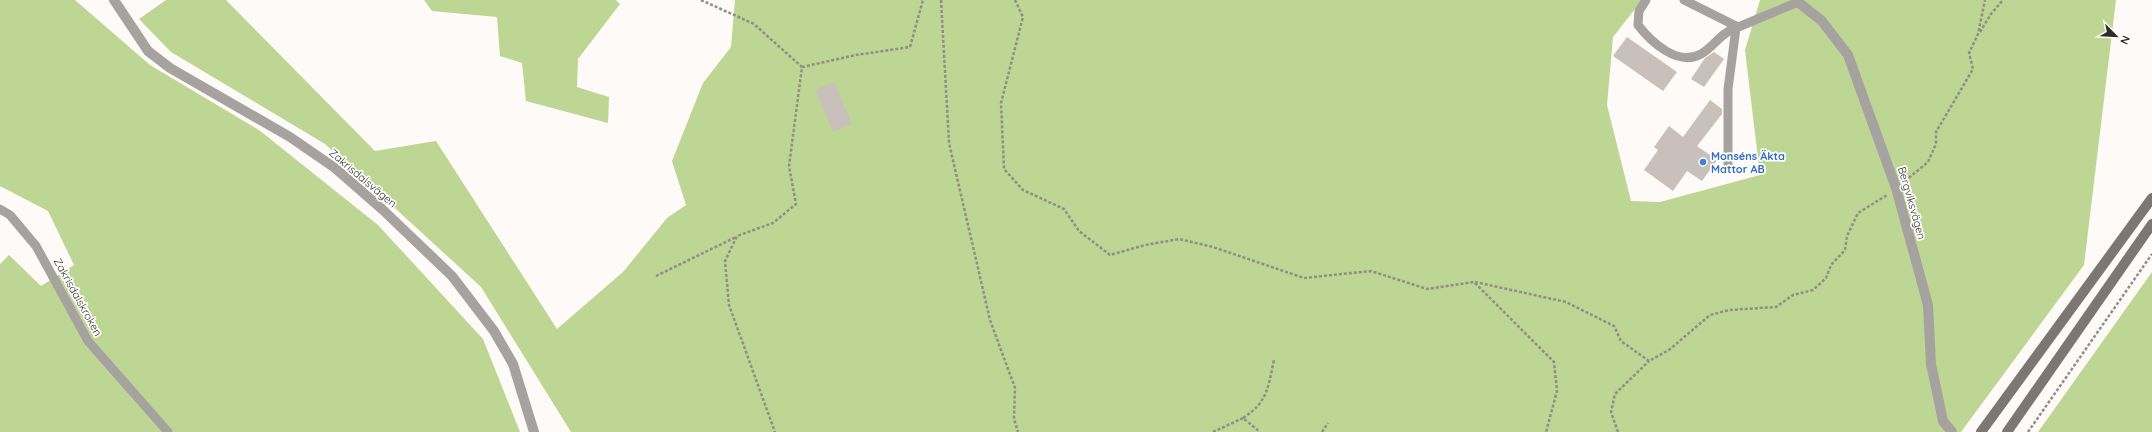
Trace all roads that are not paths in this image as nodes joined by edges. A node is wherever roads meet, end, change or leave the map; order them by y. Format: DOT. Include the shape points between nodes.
graph roads {
  1 [pos="114,0"];
  2 [pos="1646,0"];
  3 [pos="1684,0"];
  4 [pos="1797,1"];
  5 [pos="1737,28"];
  6 [pos="1728,164"];
  7 [pos="2152,198"];
  8 [pos="0,209"];
  9 [pos="2152,224"];
  10 [pos="168,432"];
  11 [pos="534,432"];
  12 [pos="1952,432"];
  13 [pos="1981,432"];
  14 [pos="2007,432"];
  1 -- 11 [label="street, Zakrisdalsvägen" via="148,51 170,68 290,137 335,168 452,276 494,331 513,364"];
  2 -- 5 [label="lane" via="1639,11 1638,25 1671,55 1689,58 1702,54 1721,35"];
  3 -- 5 [label="lane"];
  4 -- 5 [label="lane"];
  4 -- 12 [label="street, Bergviksvägen" via="1822,21 1848,55 1896,188 1928,305 1932,364 1943,421"];
  5 -- 6 [label="lane" via="1728,88"];
  7 -- 13 [label="street"];
  8 -- 10 [label="lane, Zakrisdalskroken" via="10,215 36,246 88,341"];
  9 -- 14 [label="street"];
}
